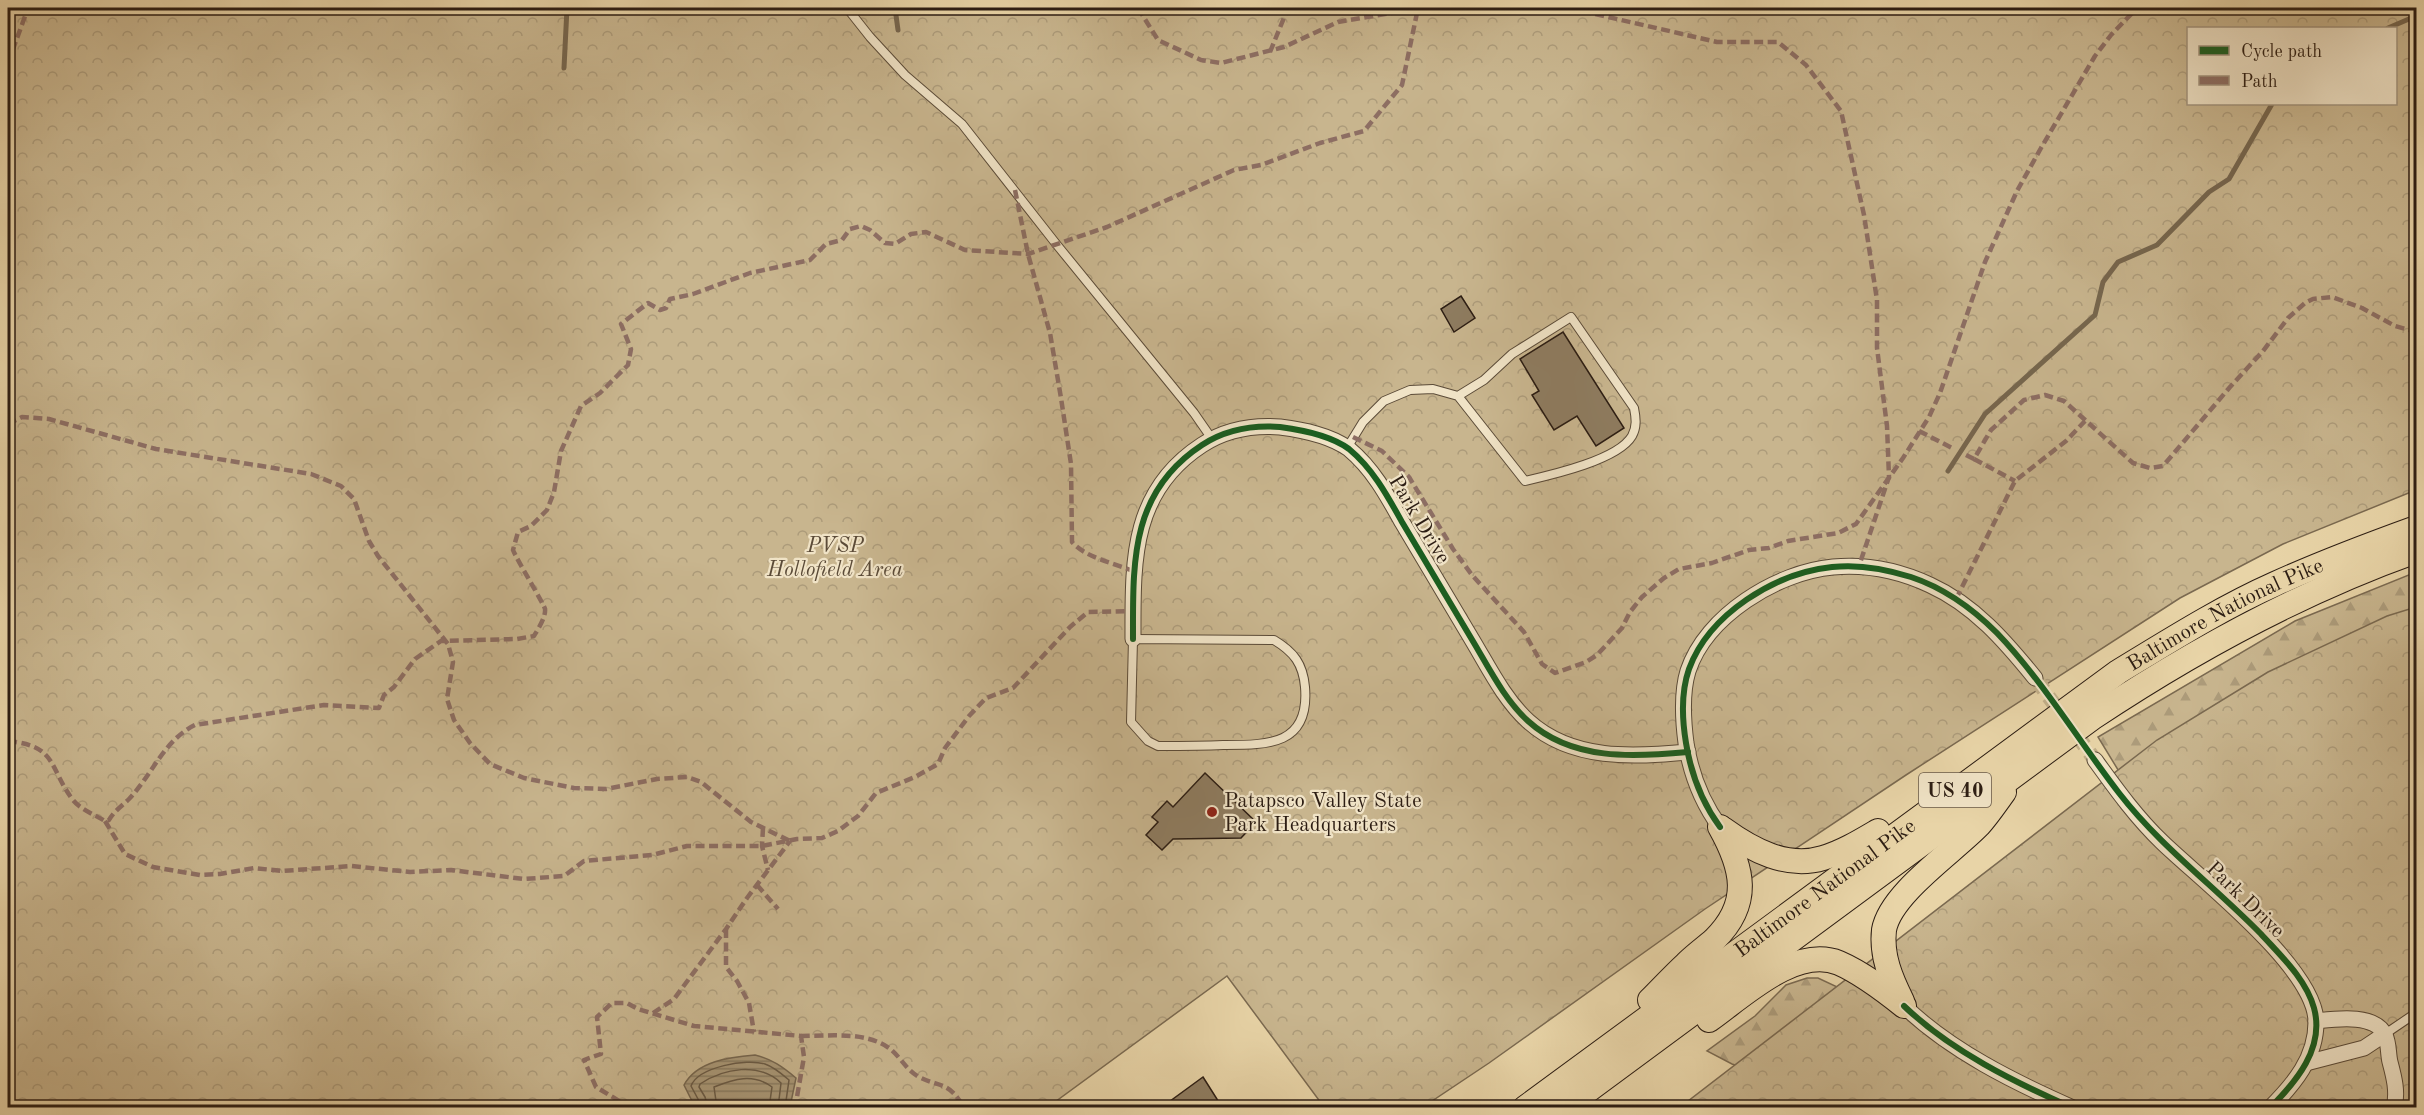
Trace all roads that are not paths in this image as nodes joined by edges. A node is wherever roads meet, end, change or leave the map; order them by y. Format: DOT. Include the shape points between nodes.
graph roads {
  1 [pos="847,8"];
  2 [pos="1458,396"];
  3 [pos="1212,439"];
  4 [pos="1347,448"];
  5 [pos="2416,528"];
  6 [pos="2416,551"];
  7 [pos="1133,639"];
  8 [pos="2034,678"];
  9 [pos="1688,752"];
  10 [pos="2095,760"];
  11 [pos="2017,773"];
  12 [pos="1950,794"];
  13 [pos="1720,827"];
  14 [pos="1904,1006"];
  15 [pos="2416,1013"];
  16 [pos="2316,1021"];
  17 [pos="2385,1034"];
  18 [pos="1600,1052"];
  19 [pos="1636,1054"];
  20 [pos="2307,1063"];
  21 [pos="1525,1107"];
  22 [pos="1564,1107"];
  23 [pos="2073,1107"];
  24 [pos="2270,1107"];
  25 [pos="2394,1107"];
  1 -- 3 [label="lane" via="905,75 962,124"];
  2 -- 2 [label="lane" via="1525,481 1563,472 1609,454 1631,437 1636,422 1634,408 1571,317 1512,354 1484,381"];
  2 -- 4 [label="lane" via="1433,389 1410,390 1384,401 1363,422"];
  3 -- 4 [label="street, Park Drive" via="1232,431 1274,427 1314,433"];
  3 -- 7 [label="street, Park Drive" via="1193,451 1161,484 1141,523 1133,571"];
  4 -- 9 [label="street, Park Drive" via="1376,477 1500,688 1529,722 1562,743 1599,753 1639,756"];
  5 -- 12 [label="main road, Baltimore National Pike / US 40" via="2274,584 2186,630 2118,672"];
  6 -- 11 [label="main road, Baltimore National Pike / US 40" via="2311,593 2193,654 2092,718"];
  7 -- 7 [label="lane, Park Drive" via="1131,722 1148,741 1158,746 1265,745 1297,727 1306,696 1304,674 1298,659 1274,640"];
  8 -- 9 [label="street" via="1977,614 1933,586 1888,570 1831,567 1809,572 1743,602 1708,635 1692,662 1684,690"];
  9 -- 13 [label="street" via="1700,795"];
  10 -- 16 [label="street, Park Drive" via="2160,841 2248,921 2293,970 2307,990"];
  11 -- 14 [label="main road" via="1980,824 1894,907 1884,928 1884,950 1890,977"];
  11 -- 19 [label="main road, Baltimore National Pike / US 40"];
  12 -- 13 [label="main road" via="1822,859 1789,860 1764,854"];
  12 -- 18 [label="main road, Baltimore National Pike / US 40"];
  13 -- 18 [label="main road" via="1735,854 1740,876 1737,909 1715,939"];
  14 -- 19 [label="main road" via="1837,962 1802,960 1779,970 1707,1022"];
  14 -- 23 [label="street" via="1954,1046"];
  15 -- 17 [label="lane"];
  16 -- 17 [label="street" via="2361,1019"];
  16 -- 20 [label="street, Park Drive"];
  17 -- 20 [label="street" via="2364,1048"];
  17 -- 25 [label="street" via="2396,1084"];
  18 -- 21 [label="main road, Baltimore National Pike / US 40"];
  19 -- 22 [label="main road, Baltimore National Pike / US 40"];
  20 -- 24 [label="street, Park Drive"];
}
